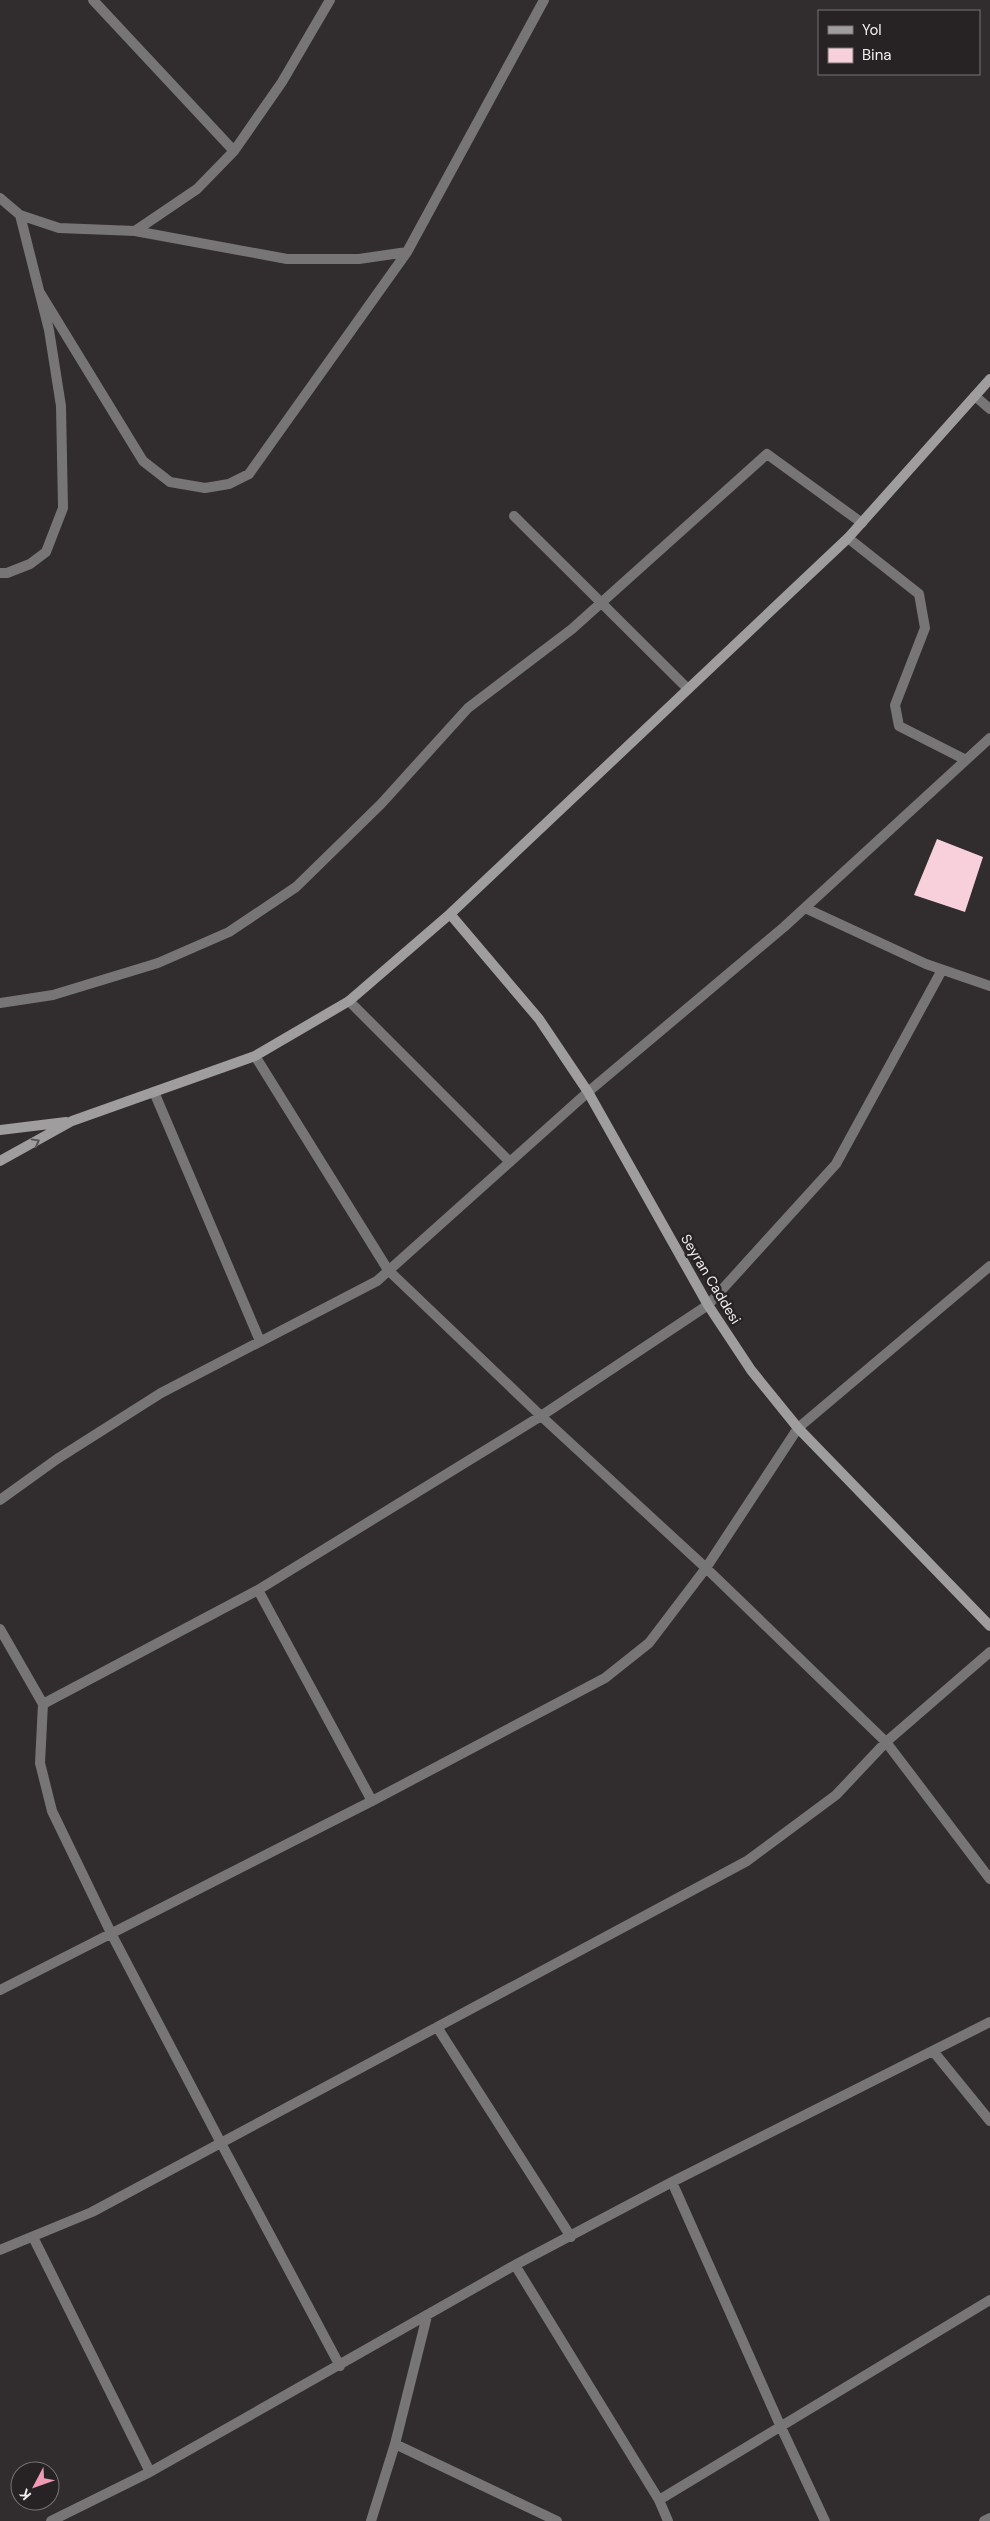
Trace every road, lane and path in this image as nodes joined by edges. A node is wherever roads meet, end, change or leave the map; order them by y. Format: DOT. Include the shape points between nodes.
graph roads {
  1 [pos="93,0"];
  2 [pos="330,0"];
  3 [pos="544,0"];
  4 [pos="234,151"];
  5 [pos="0,198"];
  6 [pos="20,215"];
  7 [pos="135,231"];
  8 [pos="407,252"];
  9 [pos="39,291"];
  10 [pos="990,379"];
  11 [pos="975,396"];
  12 [pos="990,409"];
  13 [pos="514,516"];
  14 [pos="862,522"];
  15 [pos="848,538"];
  16 [pos="0,573"];
  17 [pos="601,603"];
  18 [pos="688,689"];
  19 [pos="990,738"];
  20 [pos="966,760"];
  21 [pos="805,908"];
  22 [pos="450,914"];
  23 [pos="942,970"];
  24 [pos="990,986"];
  25 [pos="349,1001"];
  26 [pos="0,1003"];
  27 [pos="254,1056"];
  28 [pos="154,1092"];
  29 [pos="588,1092"];
  30 [pos="72,1121"];
  31 [pos="0,1130"];
  32 [pos="0,1161"];
  33 [pos="510,1162"];
  34 [pos="990,1266"];
  35 [pos="388,1270"];
  36 [pos="708,1305"];
  37 [pos="260,1341"];
  38 [pos="541,1416"];
  39 [pos="798,1428"];
  40 [pos="0,1500"];
  41 [pos="706,1568"];
  42 [pos="258,1590"];
  43 [pos="990,1626"];
  44 [pos="0,1629"];
  45 [pos="990,1652"];
  46 [pos="43,1704"];
  47 [pos="886,1742"];
  48 [pos="372,1801"];
  49 [pos="990,1879"];
  50 [pos="112,1935"];
  51 [pos="0,1990"];
  52 [pos="990,2022"];
  53 [pos="437,2027"];
  54 [pos="933,2051"];
  55 [pos="990,2121"];
  56 [pos="220,2143"];
  57 [pos="672,2182"];
  58 [pos="33,2237"];
  59 [pos="571,2237"];
  60 [pos="0,2250"];
  61 [pos="515,2265"];
  62 [pos="990,2300"];
  63 [pos="427,2316"];
  64 [pos="340,2366"];
  65 [pos="780,2425"];
  66 [pos="395,2444"];
  67 [pos="150,2472"];
  68 [pos="659,2500"];
  69 [pos="990,2518"];
  70 [pos="51,2521"];
  71 [pos="371,2521"];
  72 [pos="557,2521"];
  73 [pos="668,2521"];
  74 [pos="825,2521"];
  75 [pos="984,2521"];
  1 -- 4 [label="street"];
  2 -- 4 [label="street" via="282,82"];
  3 -- 8 [label="street"];
  4 -- 7 [label="street" via="197,190"];
  5 -- 6 [label="street"];
  6 -- 7 [label="street" via="59,228"];
  6 -- 9 [label="street"];
  7 -- 8 [label="street" via="287,259 359,259"];
  8 -- 9 [label="street" via="249,474 229,484 205,488 170,482 142,461"];
  9 -- 16 [label="street" via="49,330 60,406 63,508 46,552 30,564 7,574"];
  10 -- 11 [label="street"];
  11 -- 12 [label="street"];
  11 -- 14 [label="street"];
  13 -- 17 [label="street"];
  14 -- 15 [label="street"];
  14 -- 17 [label="street" via="767,454"];
  15 -- 18 [label="street"];
  15 -- 20 [label="street" via="919,594 925,628 895,705 900,726"];
  17 -- 18 [label="street"];
  17 -- 26 [label="street" via="468,708 381,804 296,888 229,932 158,963 53,995"];
  18 -- 22 [label="street"];
  19 -- 20 [label="street"];
  20 -- 21 [label="street"];
  21 -- 23 [label="street"];
  21 -- 29 [label="street"];
  22 -- 25 [label="street"];
  22 -- 29 [label="street, Seyran Caddesi" via="539,1019"];
  23 -- 24 [label="street"];
  23 -- 36 [label="street" via="836,1164"];
  25 -- 27 [label="street"];
  25 -- 33 [label="street"];
  27 -- 28 [label="street"];
  27 -- 35 [label="street"];
  28 -- 30 [label="street"];
  28 -- 37 [label="street"];
  29 -- 33 [label="street"];
  29 -- 36 [label="street, Seyran Caddesi"];
  30 -- 31 [label="street"];
  32 -- 30 [label="street, one-way"];
  33 -- 35 [label="street"];
  34 -- 39 [label="street"];
  35 -- 37 [label="street" via="377,1280"];
  35 -- 38 [label="street"];
  36 -- 38 [label="street"];
  36 -- 39 [label="street, Seyran Caddesi" via="751,1370"];
  37 -- 40 [label="street" via="161,1393 57,1459"];
  38 -- 41 [label="street"];
  38 -- 42 [label="street"];
  39 -- 41 [label="street"];
  39 -- 43 [label="street, Seyran Caddesi"];
  41 -- 47 [label="street"];
  41 -- 48 [label="street" via="649,1643 605,1678"];
  42 -- 46 [label="street"];
  42 -- 48 [label="street"];
  44 -- 46 [label="street"];
  45 -- 47 [label="street"];
  46 -- 50 [label="street" via="40,1763 52,1811"];
  47 -- 49 [label="street"];
  47 -- 53 [label="street" via="836,1795 747,1861"];
  48 -- 50 [label="street"];
  50 -- 51 [label="street"];
  50 -- 56 [label="street"];
  52 -- 54 [label="street"];
  53 -- 56 [label="street"];
  53 -- 59 [label="street"];
  54 -- 55 [label="street"];
  54 -- 57 [label="street"];
  56 -- 58 [label="street" via="92,2212"];
  56 -- 64 [label="street"];
  57 -- 59 [label="street"];
  57 -- 65 [label="street"];
  58 -- 60 [label="street"];
  58 -- 67 [label="street"];
  59 -- 61 [label="street"];
  61 -- 63 [label="street"];
  61 -- 68 [label="street"];
  62 -- 65 [label="street"];
  63 -- 64 [label="street"];
  63 -- 66 [label="street"];
  64 -- 67 [label="street"];
  65 -- 68 [label="street"];
  65 -- 74 [label="street"];
  66 -- 71 [label="street"];
  66 -- 72 [label="street"];
  67 -- 70 [label="street"];
  68 -- 73 [label="street"];
  69 -- 75 [label="street"];
}
